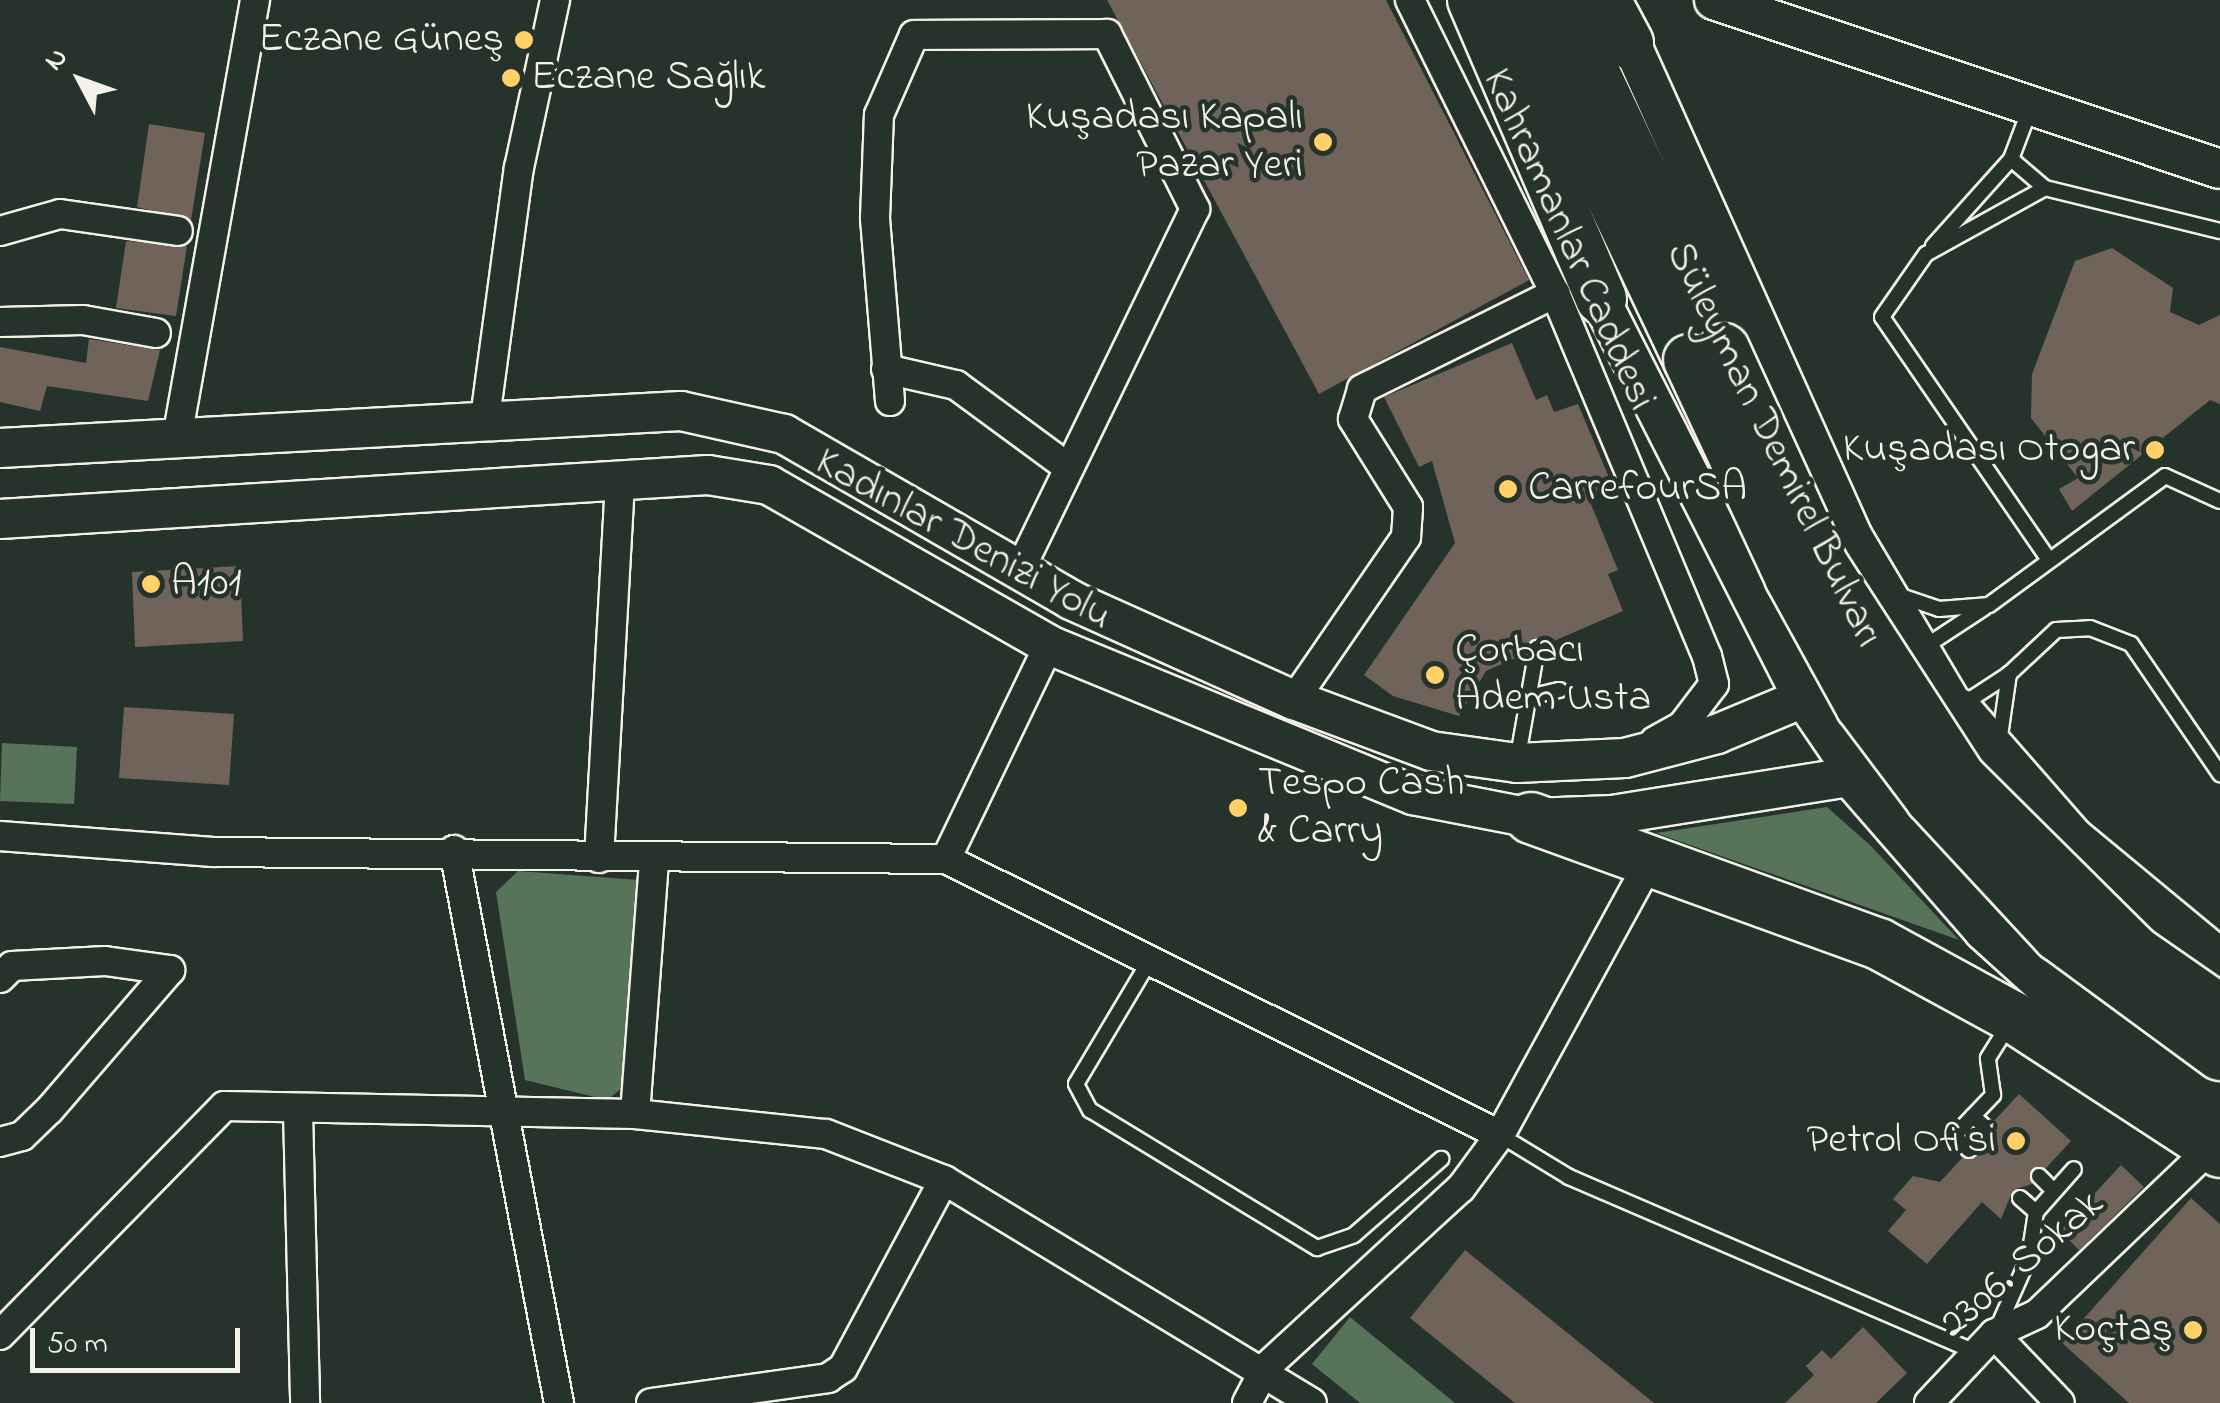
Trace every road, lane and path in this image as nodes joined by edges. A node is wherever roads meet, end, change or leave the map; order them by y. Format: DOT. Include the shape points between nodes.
graph roads {
  1 [pos="255,0"];
  2 [pos="555,0"];
  3 [pos="1410,0"];
  4 [pos="1446,0"];
  5 [pos="1473,0"];
  6 [pos="1518,0"];
  7 [pos="1560,0"];
  8 [pos="1605,0"];
  9 [pos="1714,0"];
  10 [pos="1621,22"];
  11 [pos="2031,106"];
  12 [pos="2011,159"];
  13 [pos="2220,168"];
  14 [pos="2045,188"];
  15 [pos="0,231"];
  16 [pos="178,231"];
  17 [pos="2220,231"];
  18 [pos="1926,254"];
  19 [pos="1578,296"];
  20 [pos="0,322"];
  21 [pos="156,333"];
  22 [pos="1706,354"];
  23 [pos="886,369"];
  24 [pos="890,401"];
  25 [pos="485,418"];
  26 [pos="784,434"];
  27 [pos="178,438"];
  28 [pos="0,448"];
  29 [pos="1065,464"];
  30 [pos="0,471"];
  31 [pos="620,480"];
  32 [pos="769,485"];
  33 [pos="0,492"];
  34 [pos="2220,501"];
  35 [pos="0,518"];
  36 [pos="1852,537"];
  37 [pos="2047,557"];
  38 [pos="1020,572"];
  39 [pos="1071,600"];
  40 [pos="1989,606"];
  41 [pos="1761,616"];
  42 [pos="1049,645"];
  43 [pos="1537,648"];
  44 [pos="1918,649"];
  45 [pos="2009,674"];
  46 [pos="1559,690"];
  47 [pos="1800,693"];
  48 [pos="1533,696"];
  49 [pos="1294,700"];
  50 [pos="1956,711"];
  51 [pos="1695,740"];
  52 [pos="1625,758"];
  53 [pos="1517,763"];
  54 [pos="2004,768"];
  55 [pos="2220,774"];
  56 [pos="1856,775"];
  57 [pos="1530,818"];
  58 [pos="0,836"];
  59 [pos="2069,841"];
  60 [pos="454,850"];
  61 [pos="599,858"];
  62 [pos="946,859"];
  63 [pos="654,861"];
  64 [pos="1649,864"];
  65 [pos="1988,927"];
  66 [pos="1150,960"];
  67 [pos="2220,966"];
  68 [pos="0,978"];
  69 [pos="2220,1010"];
  70 [pos="2014,1016"];
  71 [pos="2220,1056"];
  72 [pos="503,1109"];
  73 [pos="298,1111"];
  74 [pos="635,1114"];
  75 [pos="1973,1116"];
  76 [pos="1987,1129"];
  77 [pos="2217,1134"];
  78 [pos="1500,1135"];
  79 [pos="0,1142"];
  80 [pos="1969,1150"];
  81 [pos="1441,1160"];
  82 [pos="2074,1169"];
  83 [pos="2039,1176"];
  84 [pos="944,1180"];
  85 [pos="2054,1190"];
  86 [pos="2020,1198"];
  87 [pos="2036,1212"];
  88 [pos="0,1336"];
  89 [pos="1986,1343"];
  90 [pos="1266,1367"];
  91 [pos="807,1391"];
  92 [pos="304,1403"];
  93 [pos="559,1403"];
  94 [pos="651,1403"];
  95 [pos="1246,1403"];
  96 [pos="1312,1403"];
  97 [pos="1929,1403"];
  98 [pos="2060,1403"];
  1 -- 27 [label="street"];
  2 -- 25 [label="street" via="519,168"];
  3 -- 19 [label="street, Kahramanlar Caddesi"];
  4 -- 19 [label="main road"];
  5 -- 19 [label="highway"];
  6 -- 22 [label="highway, Süleyman Demirel Bulvarı"];
  7 -- 22 [label="highway, Süleyman Demirel Bulvarı"];
  8 -- 10 [label="highway"];
  9 -- 11 [label="main road"];
  10 -- 36 [label="main road"];
  11 -- 12 [label="lane"];
  11 -- 13 [label="main road"];
  12 -- 14 [label="lane"];
  12 -- 18 [label="lane"];
  14 -- 17 [label="lane"];
  14 -- 18 [label="lane"];
  15 -- 16 [label="street" via="60,214"];
  18 -- 37 [label="lane" via="1882,317"];
  19 -- 41 [label="main road" via="1654,406"];
  19 -- 49 [label="street" via="1362,389 1353,419 1408,506 1406,537"];
  19 -- 52 [label="street, Kahramanlar Caddesi" via="1714,684 1682,726"];
  20 -- 21 [label="street" via="83,320"];
  22 -- 69 [label="highway, Süleyman Demirel Bulvarı, bridge" via="1823,565 1960,778 2135,951"];
  22 -- 71 [label="highway, Süleyman Demirel Bulvarı, bridge" via="1808,609 1861,706 1930,799 2058,936"];
  23 -- 24 [label="street"];
  23 -- 29 [label="street" via="956,386"];
  23 -- 29 [label="street" via="878,115 914,35 1107,34 1195,210"];
  25 -- 26 [label="main road, Kadınlar Denizi Yolu" via="681,411"];
  25 -- 27 [label="main road, Kadınlar Denizi Yolu"];
  26 -- 30 [label="main road" via="628,434"];
  26 -- 38 [label="main road, Kadınlar Denizi Yolu"];
  27 -- 28 [label="main road, Kadınlar Denizi Yolu"];
  29 -- 38 [label="street"];
  31 -- 32 [label="main road, Kadınlar Denizi Yolu" via="708,475"];
  31 -- 35 [label="main road, Kadınlar Denizi Yolu"];
  31 -- 61 [label="street"];
  32 -- 33 [label="main road" via="706,462 550,462"];
  32 -- 42 [label="main road, Kadınlar Denizi Yolu"];
  34 -- 37 [label="lane" via="2165,476"];
  36 -- 40 [label="lane" via="1880,583 1914,604"];
  36 -- 44 [label="main road"];
  37 -- 40 [label="lane"];
  38 -- 39 [label="main road, Kadınlar Denizi Yolu"];
  39 -- 42 [label="main road"];
  39 -- 49 [label="main road, Kadınlar Denizi Yolu"];
  40 -- 44 [label="lane"];
  41 -- 47 [label="main road"];
  41 -- 51 [label="main road" via="1768,671 1750,699"];
  42 -- 57 [label="main road, Kadınlar Denizi Yolu" via="1413,796"];
  42 -- 62 [label="street"];
  43 -- 48 [label="lane"];
  44 -- 47 [label="main road, Kadınlar Denizi Yolu" via="1860,676"];
  44 -- 50 [label="main road"];
  45 -- 50 [label="lane"];
  45 -- 54 [label="lane" via="1998,738"];
  45 -- 55 [label="lane" via="2056,630 2090,628 2131,644"];
  46 -- 48 [label="lane"];
  47 -- 51 [label="main road, Kadınlar Denizi Yolu"];
  47 -- 56 [label="main road"];
  48 -- 53 [label="lane"];
  49 -- 53 [label="main road, Kadınlar Denizi Yolu" via="1431,751"];
  50 -- 54 [label="highway"];
  50 -- 56 [label="main road, Kadınlar Denizi Yolu" via="1916,760"];
  51 -- 52 [label="main road, Kadınlar Denizi Yolu"];
  52 -- 53 [label="main road, Kadınlar Denizi Yolu"];
  54 -- 59 [label="highway"];
  56 -- 57 [label="main road, Kadınlar Denizi Yolu" via="1612,815"];
  56 -- 65 [label="highway"];
  57 -- 64 [label="highway"];
  58 -- 60 [label="street" via="212,852"];
  59 -- 65 [label="highway" via="2032,838 1996,859 1984,879"];
  59 -- 67 [label="highway"];
  60 -- 61 [label="street"];
  60 -- 72 [label="street"];
  61 -- 63 [label="street"];
  62 -- 63 [label="street"];
  62 -- 66 [label="street"];
  63 -- 74 [label="street"];
  64 -- 70 [label="highway" via="1878,944"];
  64 -- 78 [label="street"];
  65 -- 77 [label="highway"];
  66 -- 78 [label="street"];
  66 -- 81 [label="lane" via="1076,1084 1090,1110 1317,1248 1354,1235"];
  68 -- 79 [label="street" via="12,966 106,962 170,970 49,1110 22,1136"];
  70 -- 75 [label="lane" via="1988,1058 1993,1095"];
  70 -- 77 [label="highway"];
  72 -- 73 [label="street"];
  72 -- 74 [label="street"];
  72 -- 93 [label="street"];
  73 -- 88 [label="street" via="224,1106"];
  73 -- 92 [label="street"];
  74 -- 84 [label="street" via="826,1134"];
  75 -- 76 [label="lane"];
  75 -- 80 [label="lane" via="1954,1136"];
  77 -- 89 [label="street, 2306. Sokak" via="2037,1314"];
  78 -- 89 [label="lane" via="1569,1177"];
  78 -- 90 [label="street" via="1461,1188"];
  82 -- 85 [label="lane"];
  83 -- 85 [label="lane"];
  84 -- 90 [label="street"];
  84 -- 91 [label="street" via="843,1368"];
  85 -- 87 [label="lane"];
  86 -- 87 [label="lane"];
  87 -- 89 [label="lane" via="2029,1258"];
  89 -- 97 [label="street, 2306. Sokak"];
  89 -- 98 [label="street"];
  90 -- 95 [label="street"];
  90 -- 96 [label="street"];
  91 -- 94 [label="street"];
}
